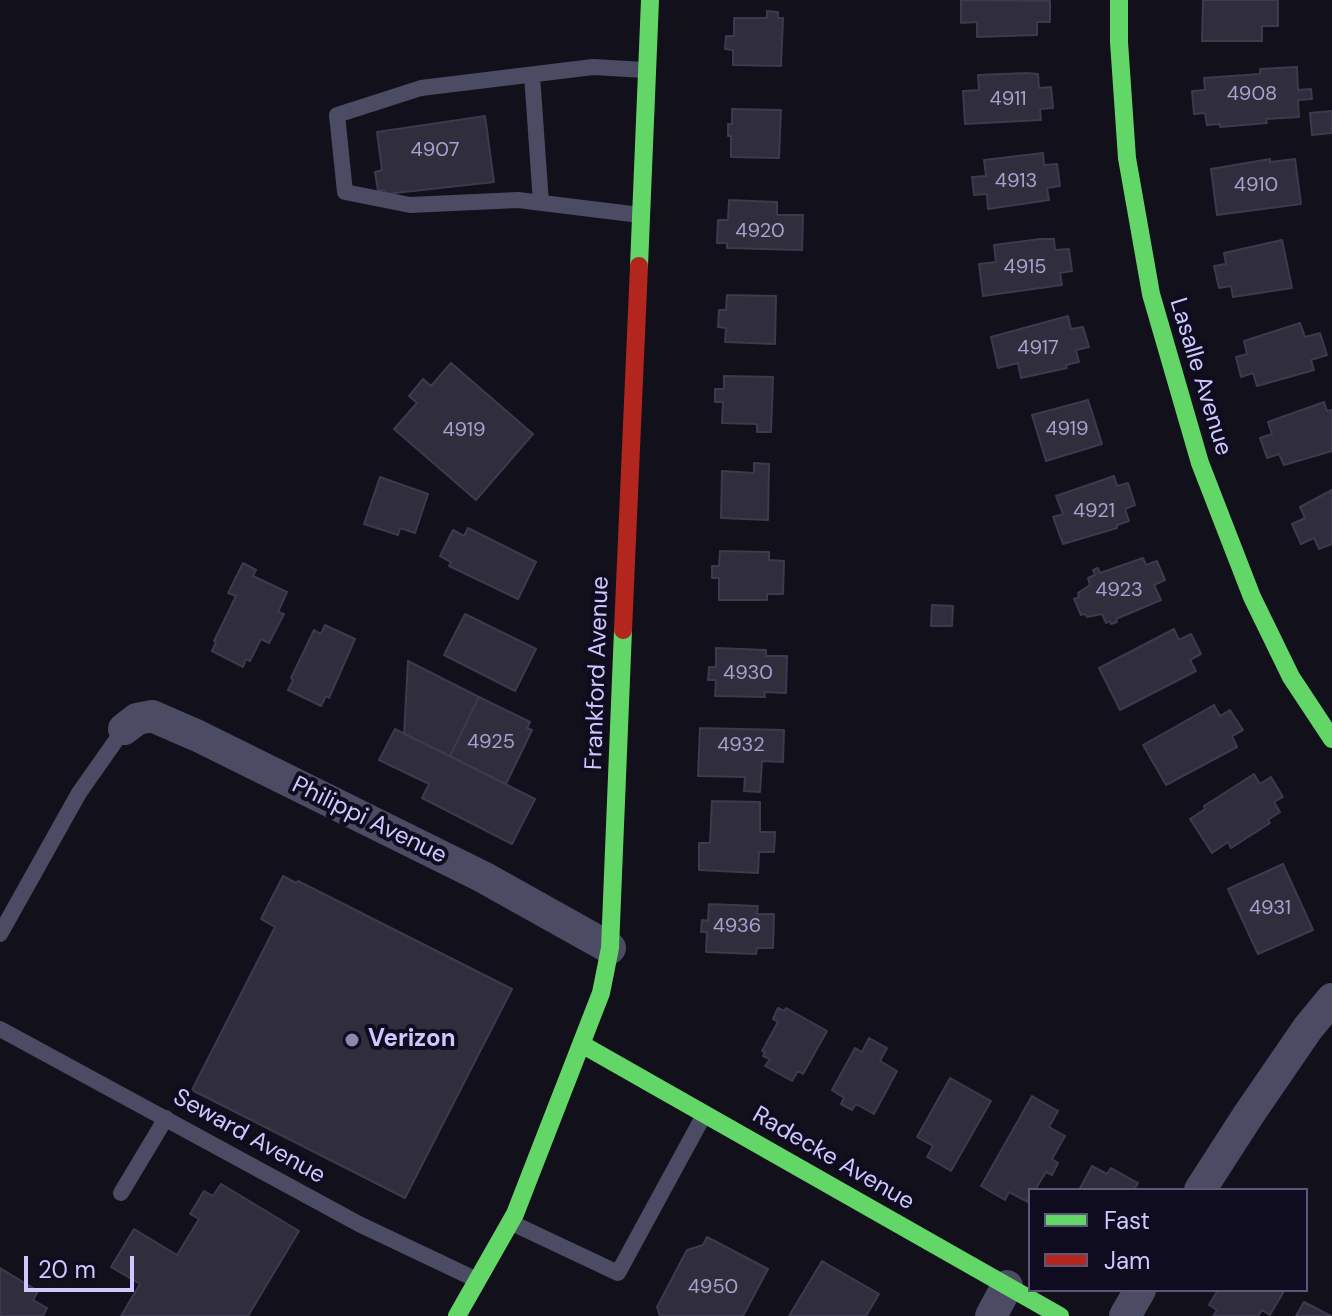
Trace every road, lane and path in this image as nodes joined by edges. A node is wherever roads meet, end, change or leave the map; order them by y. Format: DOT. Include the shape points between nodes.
graph roads {
  1 [pos="650,0"];
  2 [pos="1119,0"];
  3 [pos="647,70"];
  4 [pos="532,75"];
  5 [pos="541,203"];
  6 [pos="641,215"];
  7 [pos="124,729"];
  8 [pos="1332,739"];
  9 [pos="0,934"];
  10 [pos="610,948"];
  11 [pos="1332,999"];
  12 [pos="0,1029"];
  13 [pos="583,1045"];
  14 [pos="705,1114"];
  15 [pos="166,1118"];
  16 [pos="1201,1188"];
  17 [pos="121,1193"];
  18 [pos="510,1223"];
  19 [pos="478,1280"];
  20 [pos="1007,1286"];
  21 [pos="1139,1292"];
  22 [pos="457,1316"];
  23 [pos="991,1316"];
  24 [pos="1060,1316"];
  25 [pos="1125,1316"];
  1 -- 3 [label="street, Frankford Avenue"];
  2 -- 8 [label="street, Lasalle Avenue" via="1127,158 1155,310 1200,463 1252,597 1291,677"];
  3 -- 4 [label="lane" via="593,67"];
  3 -- 6 [label="street, Frankford Avenue"];
  4 -- 5 [label="lane"];
  4 -- 5 [label="lane" via="421,88 337,115 345,192 410,205"];
  5 -- 6 [label="lane"];
  6 -- 10 [label="street, Frankford Avenue"];
  7 -- 9 [label="lane" via="79,793"];
  7 -- 10 [label="street, Philippi Avenue" via="152,716 198,736 483,877"];
  10 -- 13 [label="street, Frankford Avenue"];
  11 -- 16 [label="street"];
  12 -- 15 [label="lane, Seward Avenue"];
  13 -- 14 [label="street, Radecke Avenue"];
  13 -- 18 [label="street, Frankford Avenue"];
  14 -- 18 [label="lane" via="618,1273"];
  14 -- 20 [label="street, Radecke Avenue"];
  15 -- 17 [label="lane"];
  15 -- 19 [label="lane, Seward Avenue" via="359,1224"];
  18 -- 19 [label="street, Frankford Avenue"];
  19 -- 22 [label="street, Frankford Avenue"];
  20 -- 23 [label="street"];
  20 -- 24 [label="street, Radecke Avenue"];
  21 -- 25 [label="street"];
}
